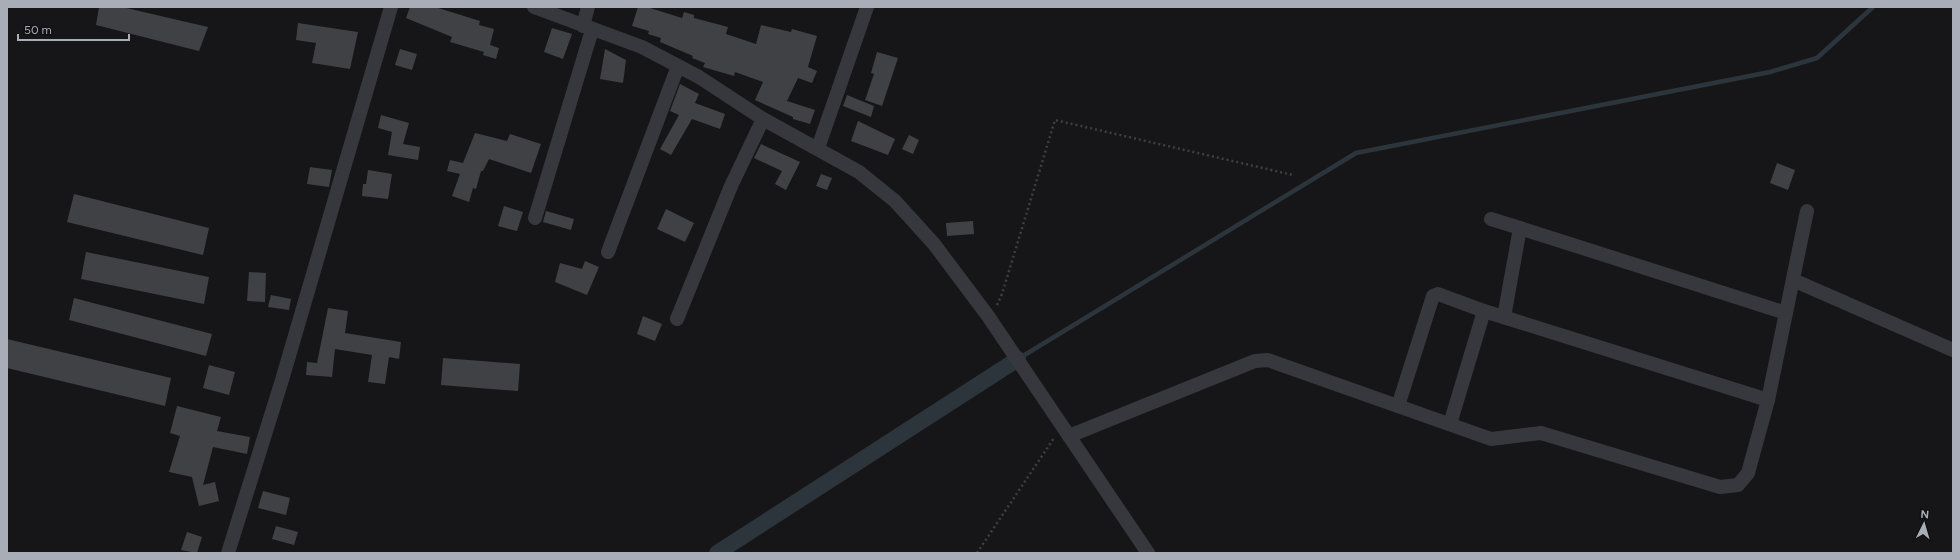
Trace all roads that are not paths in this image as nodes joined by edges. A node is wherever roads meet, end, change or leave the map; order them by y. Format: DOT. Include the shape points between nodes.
graph roads {
  1 [pos="391,7"];
  2 [pos="534,7"];
  3 [pos="588,7"];
  4 [pos="867,7"];
  5 [pos="588,28"];
  6 [pos="678,66"];
  7 [pos="764,119"];
  8 [pos="818,148"];
  9 [pos="1806,211"];
  10 [pos="535,218"];
  11 [pos="1491,219"];
  12 [pos="1520,228"];
  13 [pos="608,252"];
  14 [pos="1793,280"];
  15 [pos="1484,311"];
  16 [pos="1786,313"];
  17 [pos="1504,317"];
  18 [pos="677,318"];
  19 [pos="1953,350"];
  20 [pos="1768,400"];
  21 [pos="1398,406"];
  22 [pos="1450,424"];
  23 [pos="1066,431"];
  24 [pos="228,553"];
  25 [pos="1148,553"];
  1 -- 24 [label="street" via="282,380"];
  2 -- 5 [label="street"];
  3 -- 5 [label="street"];
  4 -- 8 [label="street"];
  5 -- 6 [label="street" via="642,47"];
  5 -- 10 [label="street"];
  6 -- 7 [label="street"];
  6 -- 13 [label="street"];
  7 -- 8 [label="street"];
  7 -- 18 [label="street" via="731,186"];
  8 -- 23 [label="street" via="859,172 895,201 934,244 988,316"];
  9 -- 14 [label="street"];
  11 -- 12 [label="street"];
  12 -- 16 [label="street"];
  12 -- 17 [label="street"];
  14 -- 16 [label="street"];
  14 -- 19 [label="street"];
  15 -- 17 [label="street"];
  15 -- 21 [label="street" via="1443,295 1433,296"];
  15 -- 22 [label="street"];
  16 -- 20 [label="street"];
  17 -- 20 [label="street"];
  20 -- 22 [label="street" via="1748,473 1738,485 1720,487 1541,433 1491,439"];
  21 -- 22 [label="street"];
  21 -- 23 [label="street" via="1268,360 1255,361"];
  23 -- 25 [label="street"];
}
